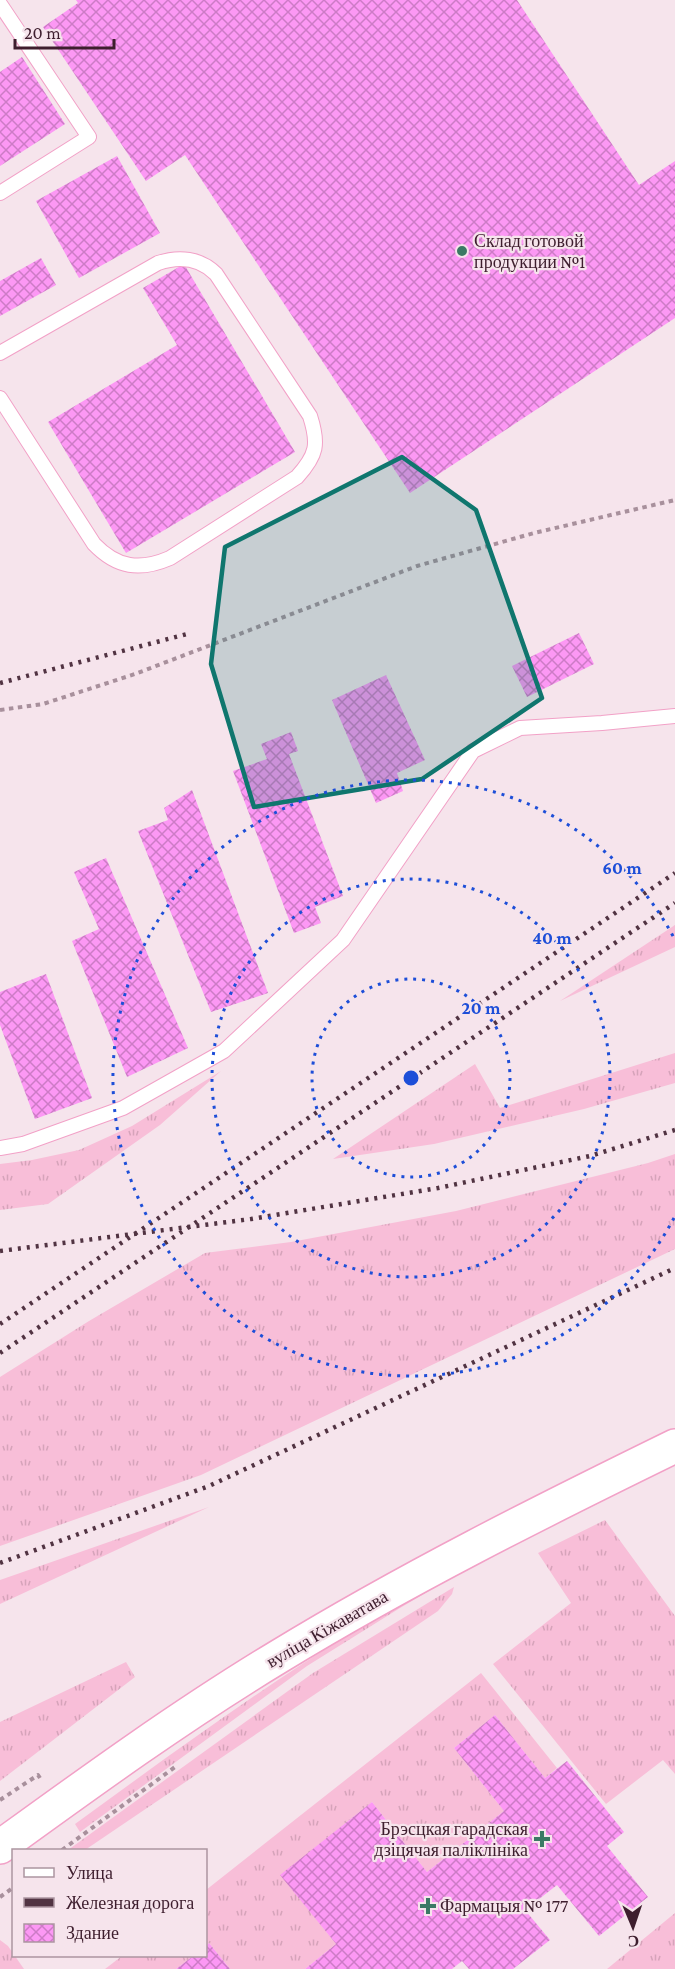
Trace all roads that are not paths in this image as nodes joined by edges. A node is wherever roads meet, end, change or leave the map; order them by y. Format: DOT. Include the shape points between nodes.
graph roads {
  1 [pos="0,4"];
  2 [pos="0,193"];
  3 [pos="0,353"];
  4 [pos="0,398"];
  5 [pos="675,716"];
  6 [pos="0,1148"];
  7 [pos="675,1446"];
  8 [pos="0,1847"];
  1 -- 2 [label="lane" via="90,137"];
  3 -- 4 [label="lane" via="158,263 170,259 198,261 216,274 310,416 315,448 310,463 297,477 170,558 142,566 124,564 106,557 94,544"];
  5 -- 6 [label="lane" via="520,728 473,751 343,940 224,1051 123,1108 23,1144"];
  7 -- 8 [label="main road, вуліца Кіжаватава" via="455,1556 285,1652 134,1751"];
}
